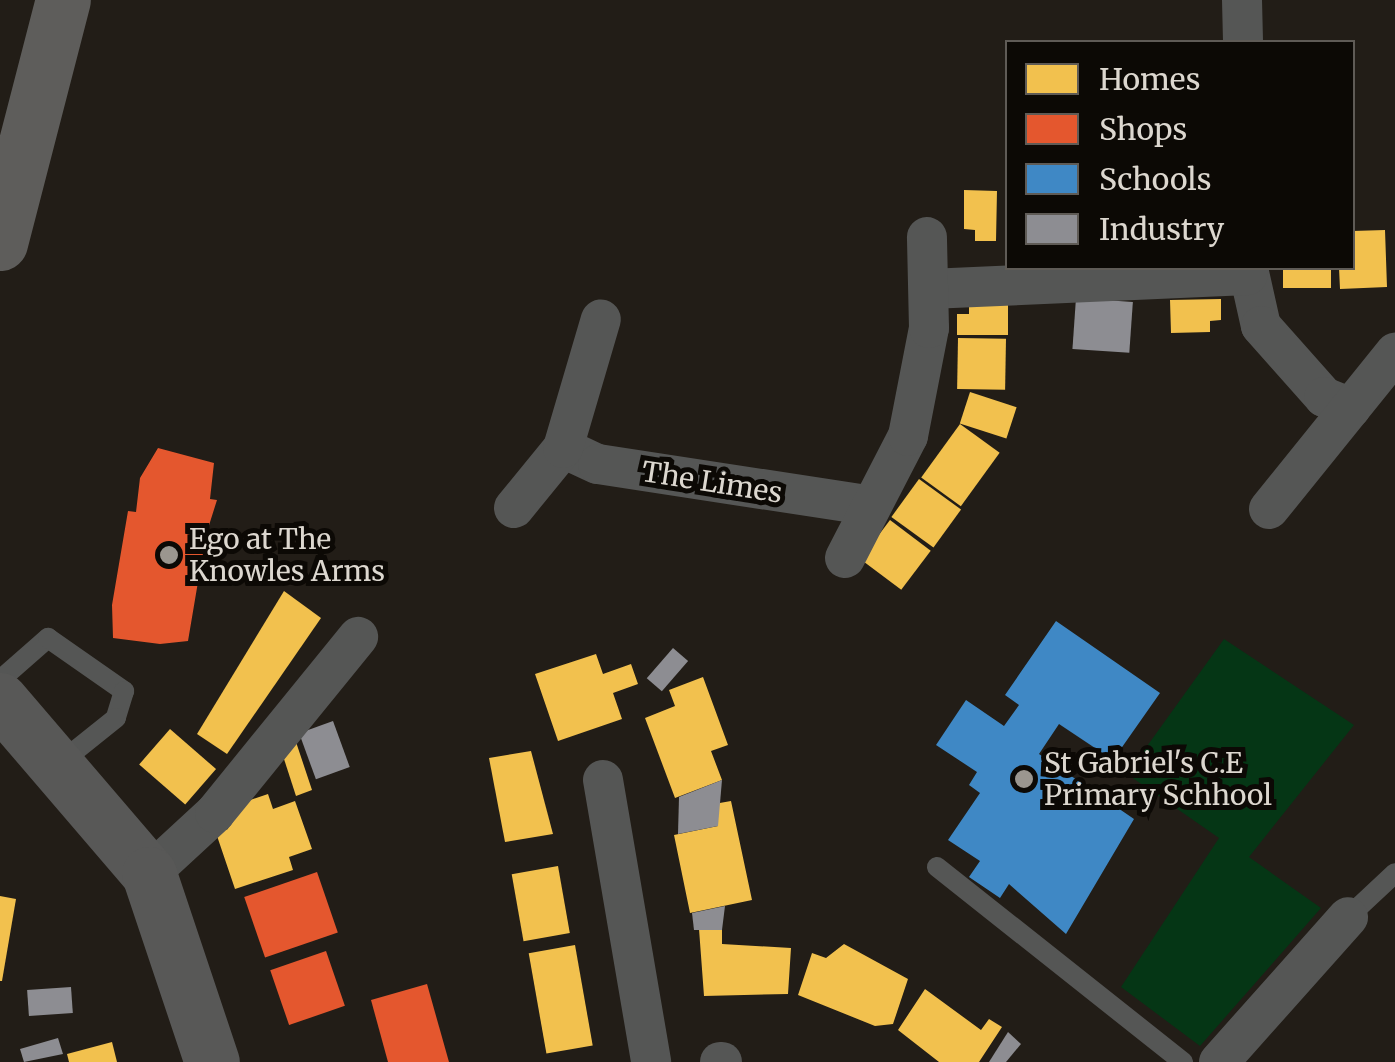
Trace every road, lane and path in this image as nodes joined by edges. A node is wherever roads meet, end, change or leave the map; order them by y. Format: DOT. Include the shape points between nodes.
graph roads {
  1 [pos="63,0"];
  2 [pos="1242,0"];
  3 [pos="1243,40"];
  4 [pos="927,237"];
  5 [pos="0,243"];
  6 [pos="1248,271"];
  7 [pos="929,290"];
  8 [pos="601,319"];
  9 [pos="1395,354"];
  10 [pos="1351,408"];
  11 [pos="563,448"];
  12 [pos="865,505"];
  13 [pos="514,508"];
  14 [pos="1269,509"];
  15 [pos="844,558"];
  16 [pos="358,637"];
  17 [pos="1,696"];
  18 [pos="56,766"];
  19 [pos="604,780"];
  20 [pos="937,867"];
  21 [pos="1395,873"];
  22 [pos="148,874"];
  23 [pos="1348,917"];
  24 [pos="212,1062"];
  25 [pos="652,1062"];
  26 [pos="1183,1062"];
  27 [pos="1219,1062"];
  1 -- 5 [label="highway"];
  2 -- 3 [label="street"];
  4 -- 7 [label="street"];
  6 -- 7 [label="street"];
  6 -- 10 [label="street" via="1261,326 1324,397"];
  7 -- 12 [label="street" via="908,436"];
  8 -- 11 [label="street"];
  9 -- 10 [label="street"];
  10 -- 14 [label="street"];
  11 -- 12 [label="street, The Limes" via="598,464"];
  11 -- 13 [label="street"];
  12 -- 15 [label="street"];
  16 -- 22 [label="street" via="215,813"];
  17 -- 18 [label="main road"];
  17 -- 18 [label="lane" via="48,638 124,691 116,718"];
  18 -- 22 [label="main road"];
  19 -- 25 [label="street"];
  20 -- 26 [label="lane"];
  21 -- 23 [label="lane"];
  22 -- 24 [label="main road"];
  23 -- 27 [label="street"];
}
